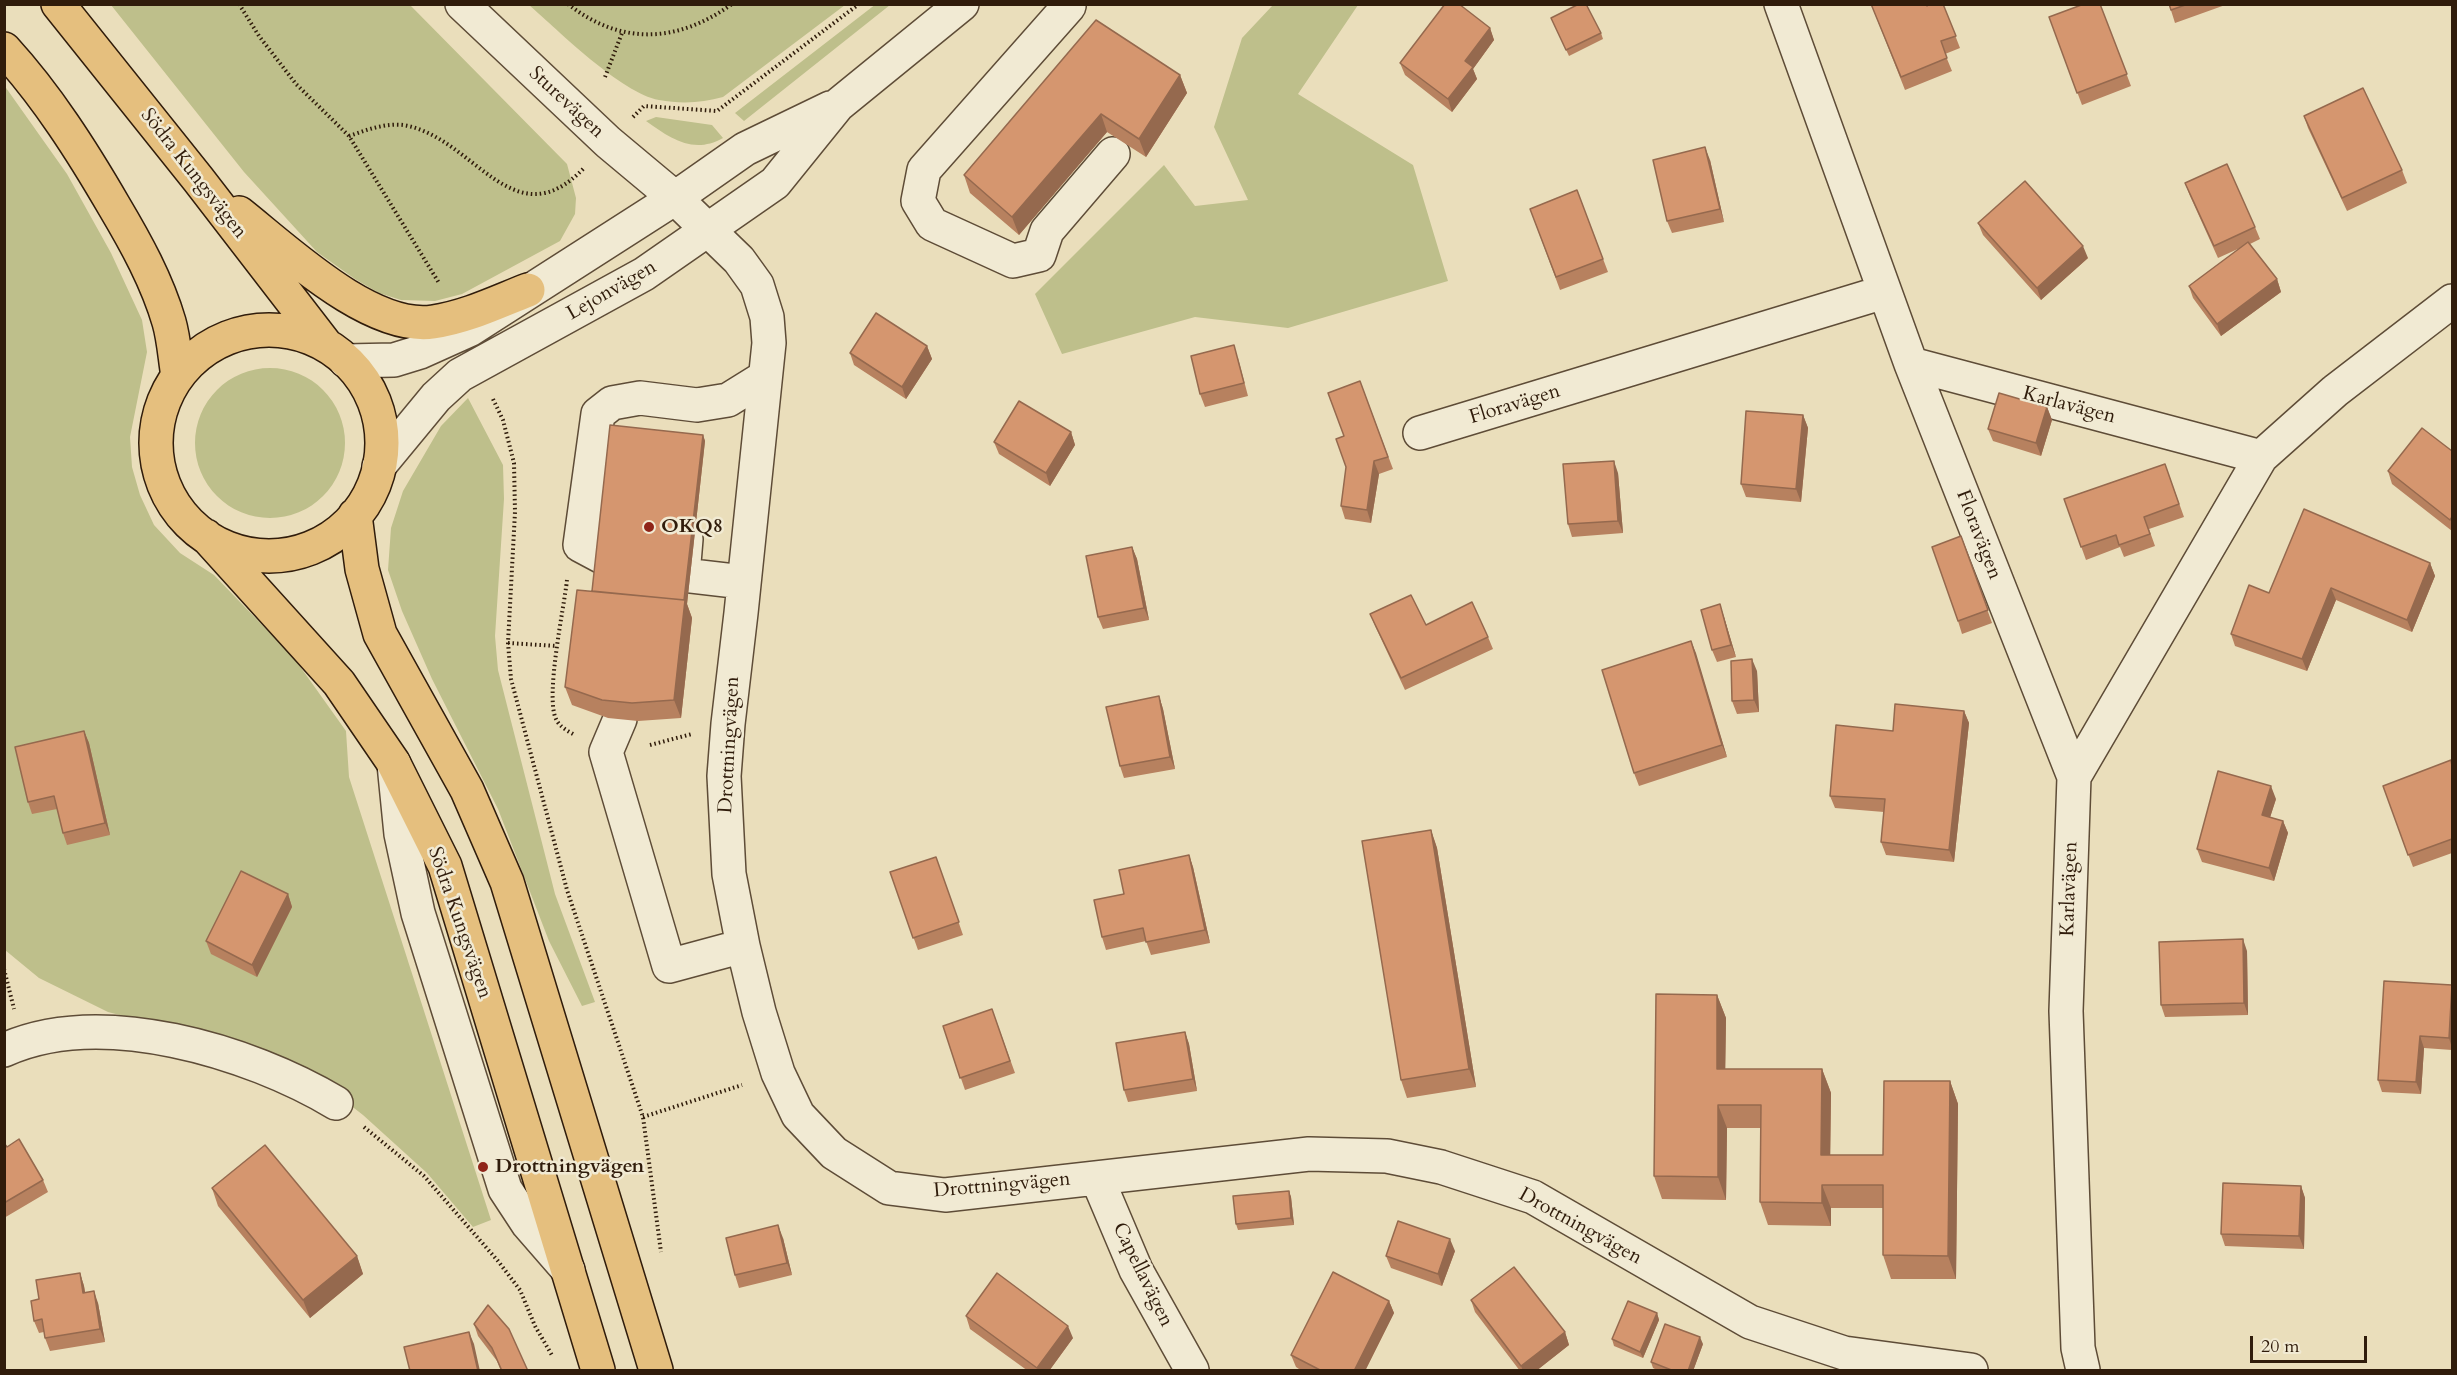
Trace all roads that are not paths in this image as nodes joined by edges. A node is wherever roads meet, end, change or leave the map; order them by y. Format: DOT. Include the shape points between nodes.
graph roads {
  1 [pos="58,4"];
  2 [pos="462,4"];
  3 [pos="962,4"];
  4 [pos="1782,4"];
  5 [pos="1070,5"];
  6 [pos="4,49"];
  7 [pos="838,105"];
  8 [pos="1113,154"];
  9 [pos="198,179"];
  10 [pos="675,198"];
  11 [pos="709,231"];
  12 [pos="528,290"];
  13 [pos="1884,292"];
  14 [pos="2452,301"];
  15 [pos="336,353"];
  16 [pos="1911,364"];
  17 [pos="178,376"];
  18 [pos="765,377"];
  19 [pos="697,405"];
  20 [pos="1420,433"];
  21 [pos="694,439"];
  22 [pos="2261,457"];
  23 [pos="379,466"];
  24 [pos="689,507"];
  25 [pos="355,515"];
  26 [pos="206,536"];
  27 [pos="683,575"];
  28 [pos="743,582"];
  29 [pos="620,719"];
  30 [pos="2074,777"];
  31 [pos="743,946"];
  32 [pos="14,1045"];
  33 [pos="336,1103"];
  34 [pos="1096,1178"];
  35 [pos="598,1371"];
  36 [pos="656,1371"];
  37 [pos="1192,1371"];
  38 [pos="1971,1371"];
  39 [pos="2083,1371"];
  1 -- 9 [label="main road, Södra Kungsvägen"];
  2 -- 10 [label="street, Sturevägen" via="608,142"];
  3 -- 7 [label="street, Lejonvägen"];
  4 -- 13 [label="street, Floravägen"];
  5 -- 8 [label="street" via="924,170 918,201 932,224 1013,261 1040,255 1047,231"];
  6 -- 17 [label="main road" via="84,155 131,235 170,324"];
  7 -- 10 [label="street, Lejonvägen" via="745,149"];
  7 -- 11 [label="street, Lejonvägen" via="775,183"];
  9 -- 12 [label="main road" via="316,274 374,312 405,322 431,322 463,316"];
  9 -- 15 [label="main road, Södra Kungsvägen"];
  10 -- 11 [label="street, Drottningvägen"];
  10 -- 12 [label="street, Lejonvägen"];
  11 -- 18 [label="street, Drottningvägen" via="739,260 757,285 769,343"];
  11 -- 23 [label="street, Lejonvägen" via="644,274 460,375 436,397"];
  12 -- 15 [label="street, Lejonvägen" via="469,330 420,352 394,360"];
  13 -- 16 [label="street, Floravägen"];
  13 -- 20 [label="street, Floravägen"];
  14 -- 22 [label="street, Karlavägen" via="2335,391"];
  15 -- 17 [label="main road, Södra Kungsvägen" via="299,334 280,330 241,333 206,349"];
  15 -- 23 [label="main road, Södra Kungsvägen" via="366,387 377,411"];
  16 -- 22 [label="street, Karlavägen"];
  16 -- 30 [label="street, Floravägen"];
  17 -- 26 [label="main road, Södra Kungsvägen" via="160,412 158,462 171,499"];
  18 -- 19 [label="street" via="728,400"];
  18 -- 28 [label="street, Drottningvägen"];
  19 -- 21 [label="street"];
  19 -- 27 [label="street" via="640,398 612,403 598,414 580,545 625,569"];
  22 -- 30 [label="street, Karlavägen"];
  23 -- 25 [label="main road, Södra Kungsvägen" via="370,492"];
  24 -- 27 [label="street"];
  25 -- 26 [label="main road, Södra Kungsvägen" via="326,540 289,553 241,552"];
  25 -- 36 [label="main road" via="362,569 380,634 467,790 507,882"];
  26 -- 35 [label="main road, Södra Kungsvägen" via="339,682 393,762 445,866"];
  27 -- 28 [label="street"];
  28 -- 31 [label="street, Drottningvägen" via="724,776 729,874"];
  29 -- 31 [label="street" via="606,752 669,966"];
  30 -- 39 [label="street, Karlavägen" via="2066,1011 2078,1336"];
  31 -- 34 [label="street, Drottningvägen" via="778,1073 798,1115 834,1152 889,1188 945,1195"];
  32 -- 33 [label="street" via="55,1034 95,1030 166,1039 258,1065"];
  34 -- 37 [label="street, Capellavägen" via="1136,1270"];
  34 -- 38 [label="street, Drottningvägen" via="1309,1154 1387,1156 1441,1167 1533,1197 1750,1322 1844,1353"];
}
